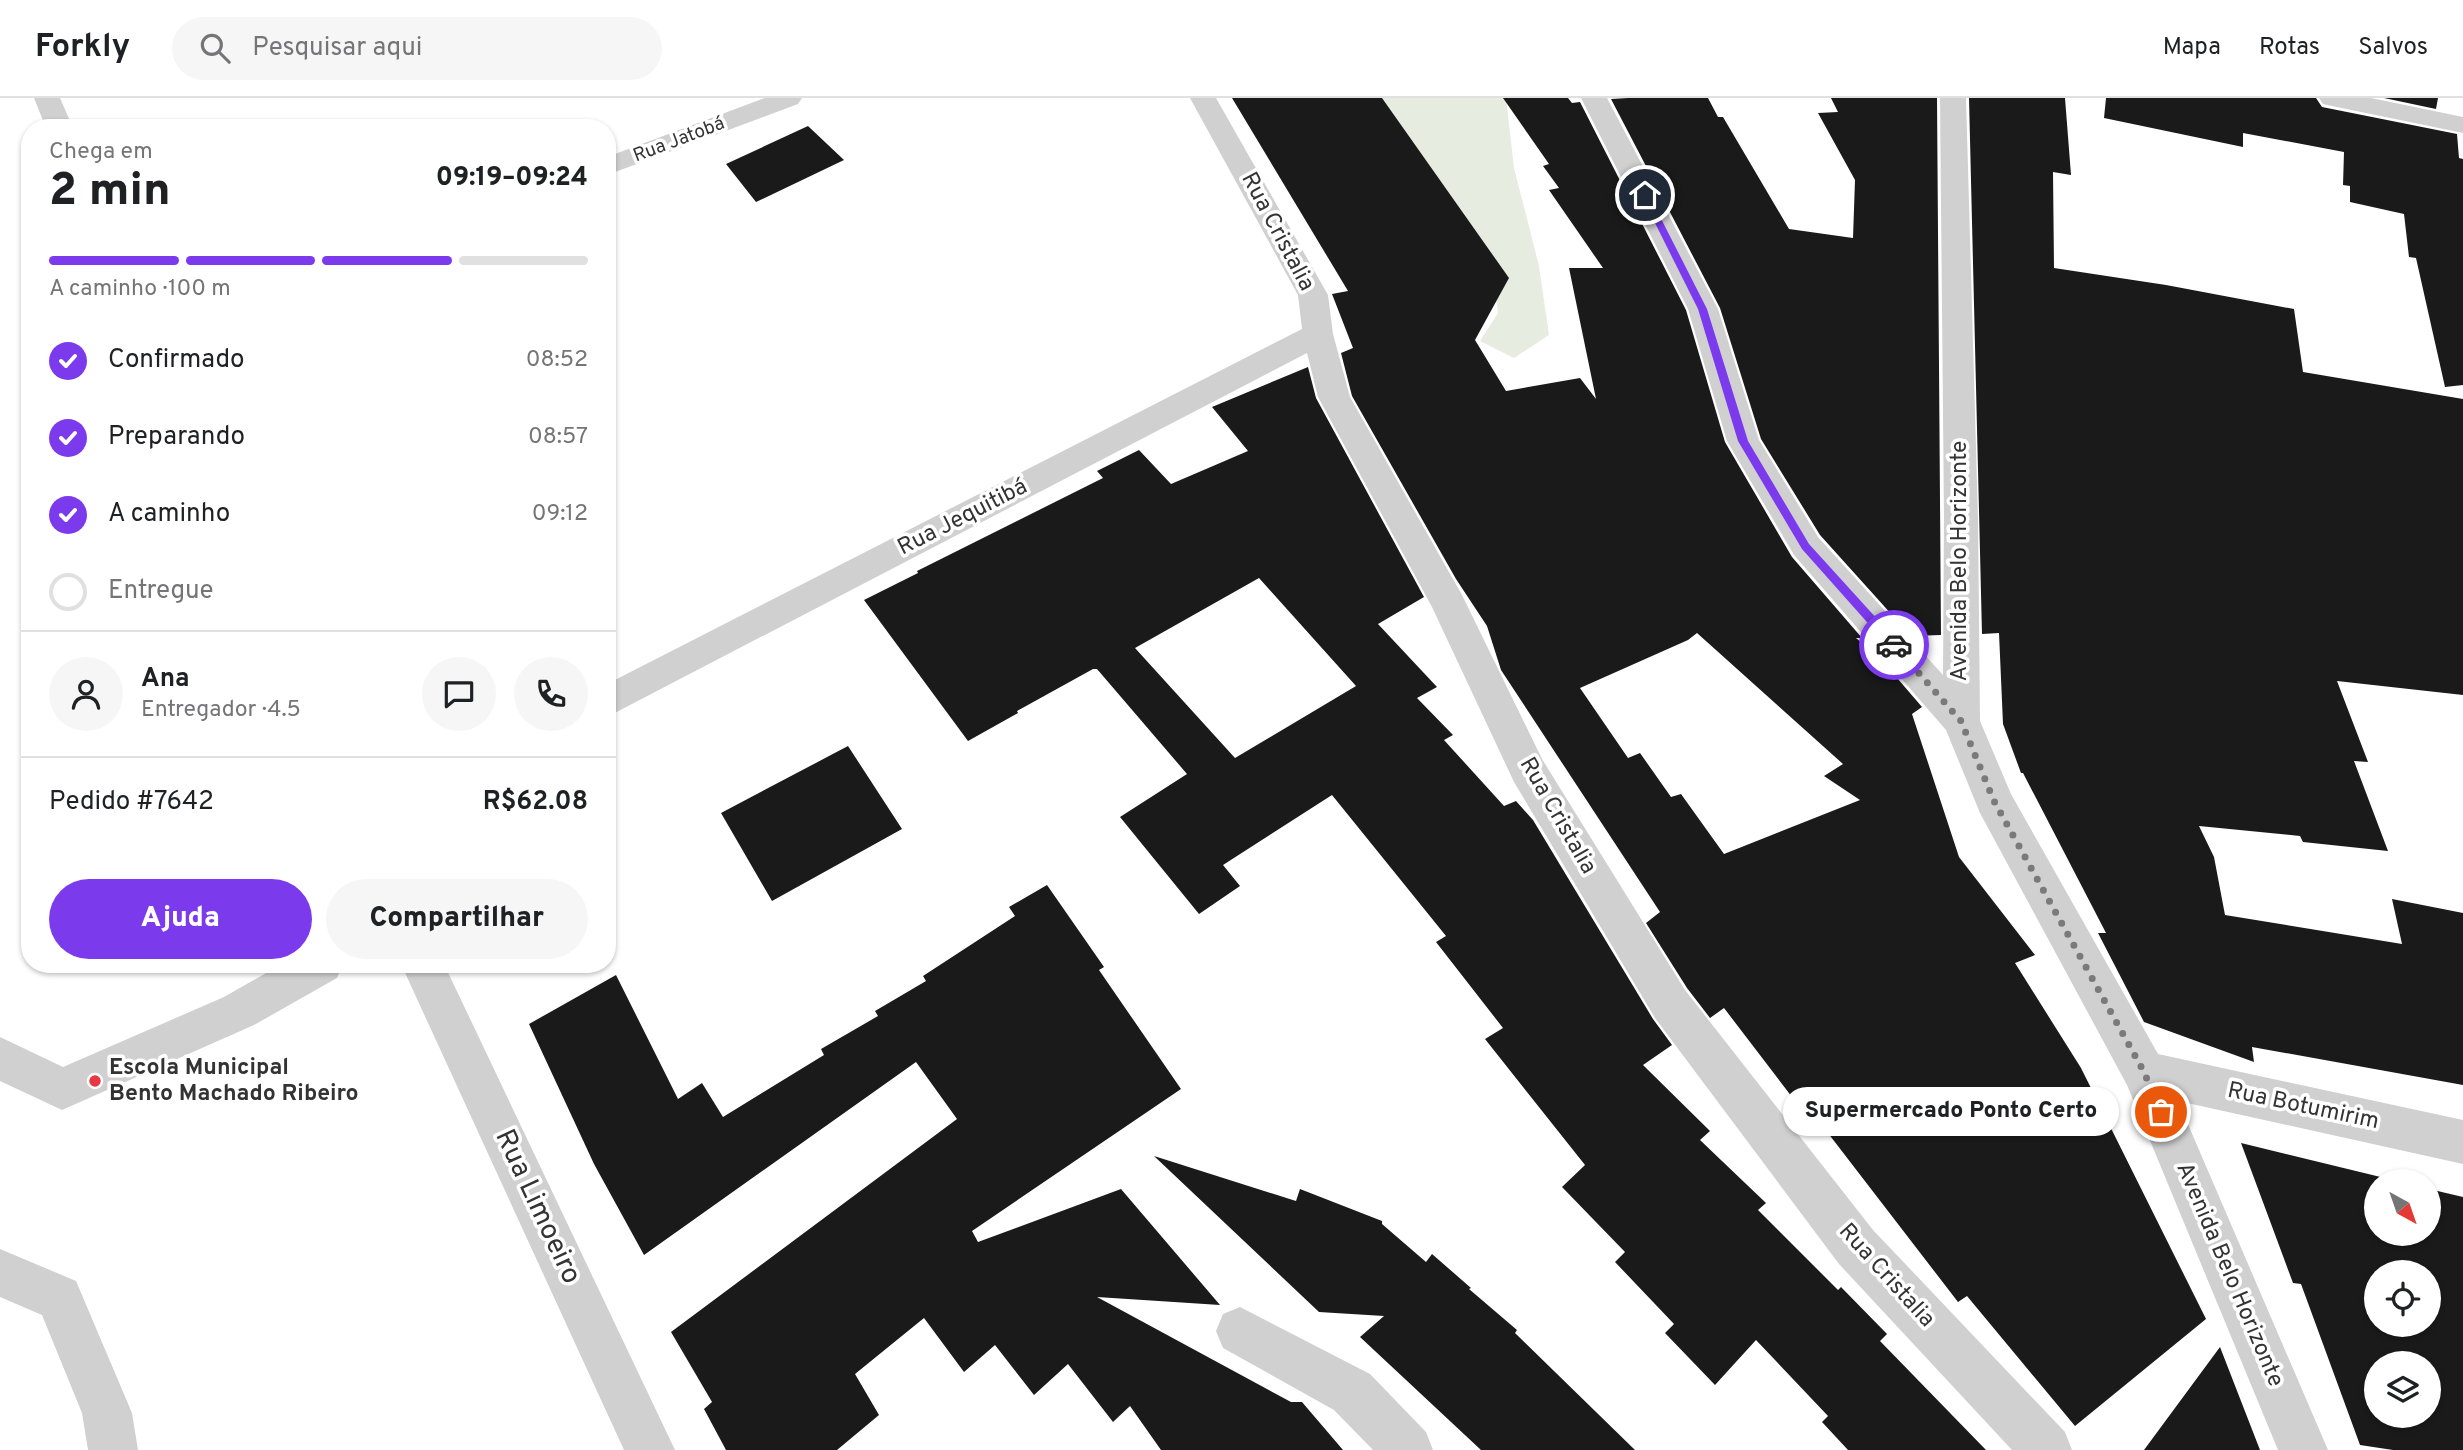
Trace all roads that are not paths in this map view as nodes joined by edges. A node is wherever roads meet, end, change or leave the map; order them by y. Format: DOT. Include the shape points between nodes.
graph roads {
  1 [pos="47,98"];
  2 [pos="789,98"];
  3 [pos="1203,98"];
  4 [pos="1594,98"];
  5 [pos="1953,98"];
  6 [pos="2332,98"];
  7 [pos="56,119"];
  8 [pos="2463,125"];
  9 [pos="616,164"];
  10 [pos="1318,334"];
  11 [pos="616,697"];
  12 [pos="1961,721"];
  13 [pos="306,973"];
  14 [pos="426,973"];
  15 [pos="0,1058"];
  16 [pos="2144,1072"];
  17 [pos="2463,1142"];
  18 [pos="0,1273"];
  19 [pos="1240,1331"];
  20 [pos="113,1450"];
  21 [pos="650,1450"];
  22 [pos="1408,1450"];
  23 [pos="2047,1450"];
  24 [pos="2303,1450"];
  1 -- 7 [label="street"];
  2 -- 9 [label="street, Rua Jatobá"];
  3 -- 10 [label="street, Rua Cristalia" via="1313,295"];
  4 -- 12 [label="street" via="1703,309 1743,441 1806,546"];
  5 -- 12 [label="street, Avenida Belo Horizonte"];
  6 -- 8 [label="street"];
  10 -- 11 [label="street, Rua Jequitibá"];
  10 -- 23 [label="street, Rua Cristalia" via="1334,397 1449,605 1528,770 1670,1004 1856,1247"];
  12 -- 16 [label="street, Avenida Belo Horizonte" via="1994,801"];
  13 -- 15 [label="street" via="239,1010 62,1089"];
  14 -- 21 [label="street, Rua Limoeiro"];
  16 -- 17 [label="street, Rua Botumirim"];
  16 -- 24 [label="street, Avenida Belo Horizonte"];
  18 -- 20 [label="street" via="59,1298 107,1413"];
  19 -- 22 [label="street" via="1352,1392"];
}
